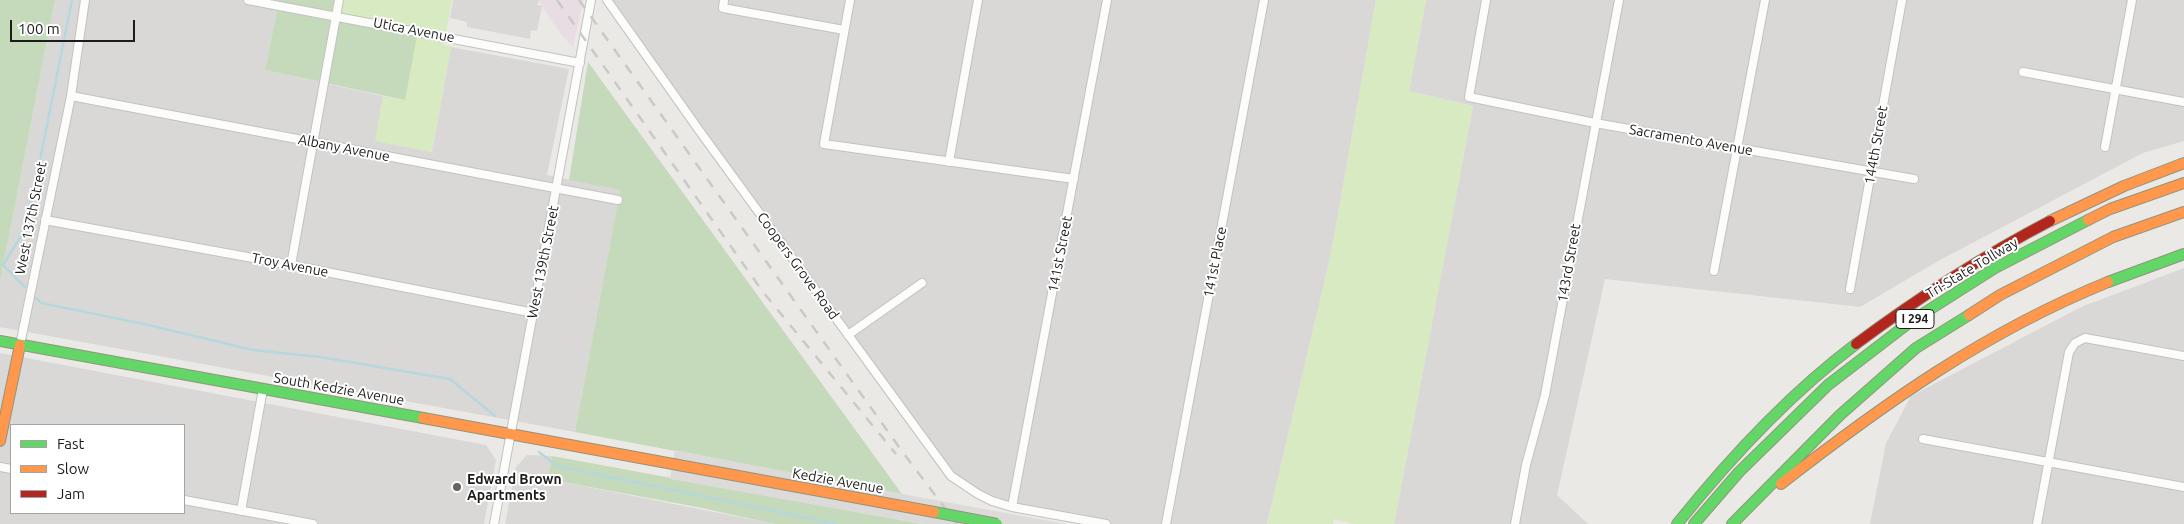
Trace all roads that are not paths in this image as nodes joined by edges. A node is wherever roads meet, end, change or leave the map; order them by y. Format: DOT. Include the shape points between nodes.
graph roads {
  1 [pos="85,0"];
  2 [pos="248,0"];
  3 [pos="339,0"];
  4 [pos="591,0"];
  5 [pos="607,0"];
  6 [pos="850,0"];
  7 [pos="978,0"];
  8 [pos="1108,0"];
  9 [pos="1264,0"];
  10 [pos="1486,0"];
  11 [pos="1618,0"];
  12 [pos="1765,0"];
  13 [pos="1902,0"];
  14 [pos="2132,0"];
  15 [pos="724,4"];
  16 [pos="336,15"];
  17 [pos="844,30"];
  18 [pos="580,63"];
  19 [pos="2023,72"];
  20 [pos="2116,89"];
  21 [pos="70,96"];
  22 [pos="2184,102"];
  23 [pos="1595,123"];
  24 [pos="313,142"];
  25 [pos="2106,147"];
  26 [pos="1737,149"];
  27 [pos="2184,153"];
  28 [pos="949,162"];
  29 [pos="2184,163"];
  30 [pos="1871,171"];
  31 [pos="1074,179"];
  32 [pos="1914,179"];
  33 [pos="2184,183"];
  34 [pos="557,188"];
  35 [pos="2108,192"];
  36 [pos="618,200"];
  37 [pos="2184,212"];
  38 [pos="45,220"];
  39 [pos="2184,254"];
  40 [pos="291,264"];
  41 [pos="1714,271"];
  42 [pos="922,284"];
  43 [pos="1850,289"];
  44 [pos="534,313"];
  45 [pos="848,335"];
  46 [pos="0,341"];
  47 [pos="20,345"];
  48 [pos="2184,356"];
  49 [pos="263,389"];
  50 [pos="511,433"];
  51 [pos="1923,439"];
  52 [pos="0,442"];
  53 [pos="2048,462"];
  54 [pos="673,464"];
  55 [pos="2184,487"];
  56 [pos="185,500"];
  57 [pos="1012,507"];
  58 [pos="241,511"];
  59 [pos="1732,523"];
  60 [pos="313,524"];
  61 [pos="494,524"];
  62 [pos="998,524"];
  63 [pos="1106,524"];
  64 [pos="1166,524"];
  65 [pos="1515,524"];
  66 [pos="1677,524"];
  67 [pos="1694,524"];
  68 [pos="2037,524"];
  1 -- 21 [label="street, West 137th Street"];
  2 -- 16 [label="street, Utica Avenue"];
  3 -- 16 [label="street"];
  4 -- 18 [label="street, West 139th Street"];
  5 -- 45 [label="street, Coopers Grove Road"];
  6 -- 17 [label="street"];
  7 -- 28 [label="street"];
  8 -- 31 [label="street, 141st Street"];
  9 -- 64 [label="street, 141st Place"];
  10 -- 23 [label="street, Sacramento Avenue" via="1468,97"];
  11 -- 23 [label="street, 143rd Street"];
  12 -- 26 [label="street"];
  13 -- 30 [label="street, 144th Street"];
  14 -- 20 [label="street"];
  15 -- 17 [label="street"];
  16 -- 18 [label="street, Utica Avenue"];
  16 -- 24 [label="street"];
  17 -- 28 [label="street" via="824,144"];
  18 -- 34 [label="street, West 139th Street"];
  19 -- 20 [label="street"];
  20 -- 22 [label="street"];
  20 -- 25 [label="street"];
  21 -- 24 [label="street, Albany Avenue"];
  21 -- 38 [label="street, West 137th Street"];
  23 -- 26 [label="street, Sacramento Avenue"];
  23 -- 65 [label="street, 143rd Street" via="1545,395 1526,465"];
  24 -- 34 [label="street, Albany Avenue"];
  24 -- 40 [label="street"];
  26 -- 30 [label="street, Sacramento Avenue"];
  26 -- 41 [label="street"];
  27 -- 35 [label="main road" via="2128,176"];
  28 -- 31 [label="street"];
  29 -- 35 [label="main road"];
  30 -- 32 [label="street, Sacramento Avenue"];
  30 -- 43 [label="street, 144th Street"];
  31 -- 57 [label="street, 141st Street"];
  33 -- 67 [label="main road, Tri-State Tollway / I 294" via="2110,209 1995,268 1910,322 1828,385 1739,472"];
  34 -- 36 [label="street, Albany Avenue"];
  34 -- 44 [label="street, West 139th Street"];
  35 -- 66 [label="main road" via="2013,238 1934,286 1851,347 1757,432"];
  37 -- 59 [label="main road, I 294" via="2112,237 2000,295 1916,348 1840,415"];
  38 -- 40 [label="street, Troy Avenue"];
  38 -- 47 [label="street, West 137th Street"];
  39 -- 59 [label="main road" via="2100,284 1963,355 1887,404"];
  40 -- 44 [label="street, Troy Avenue"];
  42 -- 45 [label="street"];
  44 -- 50 [label="street, West 139th Street"];
  45 -- 57 [label="street, Coopers Grove Road" via="951,476 992,502"];
  46 -- 47 [label="main road, South Kedzie Avenue"];
  47 -- 49 [label="main road, South Kedzie Avenue"];
  47 -- 52 [label="main road, West 137th Street"];
  48 -- 53 [label="street" via="2086,338 2075,343 2069,352"];
  49 -- 50 [label="main road, South Kedzie Avenue"];
  49 -- 58 [label="street"];
  50 -- 54 [label="main road, South Kedzie Avenue"];
  50 -- 61 [label="street, West 139th Street"];
  51 -- 53 [label="street"];
  53 -- 55 [label="street"];
  53 -- 68 [label="street"];
  54 -- 62 [label="main road, Kedzie Avenue, bridge"];
  56 -- 58 [label="street"];
  57 -- 63 [label="street, Coopers Grove Road"];
  58 -- 60 [label="street"];
}
